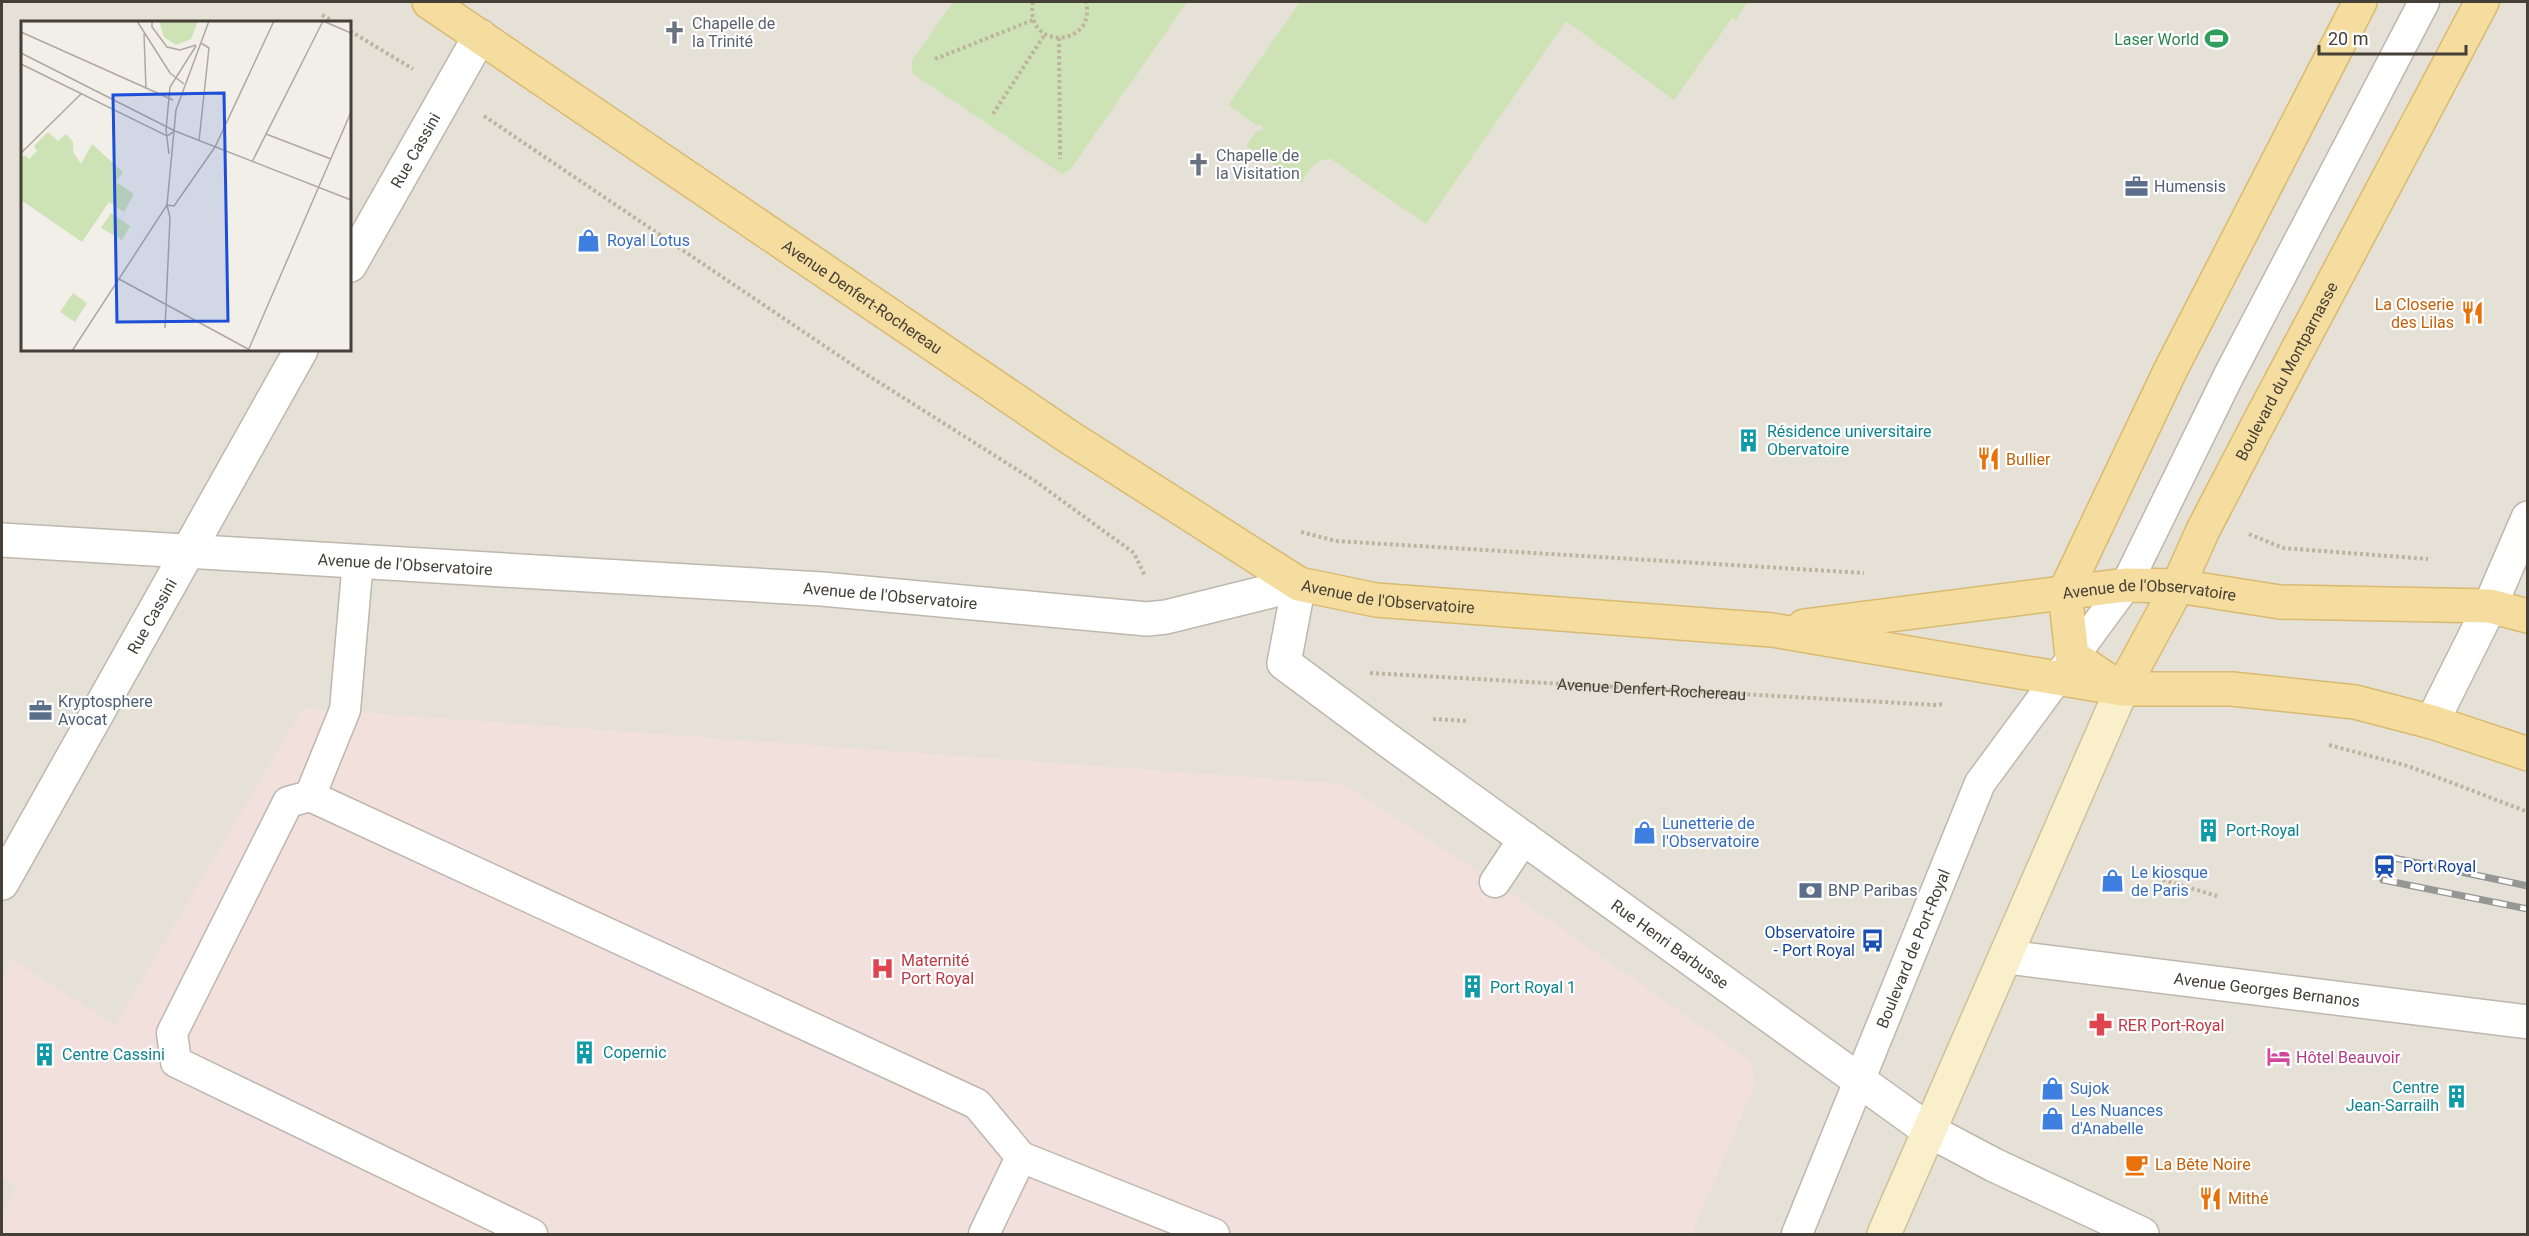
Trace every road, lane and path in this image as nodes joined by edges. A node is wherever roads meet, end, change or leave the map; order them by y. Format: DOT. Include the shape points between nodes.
graph roads {
  1 [pos="429,2"];
  2 [pos="1033,2"];
  3 [pos="1086,2"];
  4 [pos="2360,2"];
  5 [pos="2424,2"];
  6 [pos="2482,2"];
  7 [pos="322,15"];
  8 [pos="1033,20"];
  9 [pos="333,21"];
  10 [pos="351,32"];
  11 [pos="1045,34"];
  12 [pos="480,36"];
  13 [pos="1059,38"];
  14 [pos="935,59"];
  15 [pos="422,74"];
  16 [pos="993,114"];
  17 [pos="483,115"];
  18 [pos="1060,159"];
  19 [pos="351,263"];
  20 [pos="300,351"];
  21 [pos="2528,518"];
  22 [pos="1299,531"];
  23 [pos="2247,533"];
  24 [pos="2,540"];
  25 [pos="187,550"];
  26 [pos="358,560"];
  27 [pos="2432,560"];
  28 [pos="1874,573"];
  29 [pos="1146,580"];
  30 [pos="1299,584"];
  31 [pos="2126,585"];
  32 [pos="2178,586"];
  33 [pos="2065,592"];
  34 [pos="2490,606"];
  35 [pos="2528,616"];
  36 [pos="1772,630"];
  37 [pos="2064,668"];
  38 [pos="1368,673"];
  39 [pos="2121,689"];
  40 [pos="1936,705"];
  41 [pos="1426,719"];
  42 [pos="1469,721"];
  43 [pos="2432,722"];
  44 [pos="2324,743"];
  45 [pos="2528,754"];
  46 [pos="310,796"];
  47 [pos="2528,812"];
  48 [pos="1525,837"];
  49 [pos="2157,878"];
  50 [pos="1495,882"];
  51 [pos="2,884"];
  52 [pos="2217,896"];
  53 [pos="2007,957"];
  54 [pos="2528,1022"];
  55 [pos="1861,1082"];
  56 [pos="1928,1130"];
  57 [pos="1021,1157"];
  58 [pos="532,1234"];
  59 [pos="984,1234"];
  60 [pos="1214,1234"];
  61 [pos="1797,1234"];
  62 [pos="1884,1234"];
  63 [pos="2142,1234"];
  1 -- 12 [label="main road, Avenue Denfert-Rochereau"];
  2 -- 8 [label="path"];
  3 -- 13 [label="path" via="1087,18 1082,26 1076,33"];
  4 -- 33 [label="main road" via="2169,371"];
  5 -- 31 [label="lane" via="2228,377"];
  6 -- 32 [label="main road, Boulevard du Montparnasse" via="2239,462"];
  7 -- 9 [label="path"];
  8 -- 11 [label="path"];
  8 -- 14 [label="path"];
  10 -- 15 [label="path"];
  11 -- 13 [label="path"];
  11 -- 16 [label="path"];
  12 -- 19 [label="street, Rue Cassini"];
  12 -- 30 [label="main road, Avenue Denfert-Rochereau" via="1069,437"];
  13 -- 18 [label="path"];
  17 -- 29 [label="path" via="869,376 1035,481 1134,553"];
  20 -- 25 [label="street, Rue Cassini"];
  21 -- 34 [label="street"];
  22 -- 28 [label="path" via="1336,541"];
  23 -- 27 [label="path" via="2283,548"];
  24 -- 25 [label="street, Avenue de l'Observatoire"];
  25 -- 26 [label="street, Avenue de l'Observatoire"];
  25 -- 51 [label="street, Rue Cassini"];
  26 -- 30 [label="street, Avenue de l'Observatoire" via="822,589 1147,619"];
  26 -- 46 [label="lane" via="345,710"];
  30 -- 36 [label="main road, Avenue de l'Observatoire" via="1376,600"];
  30 -- 48 [label="street, Rue Henri Barbusse" via="1284,663"];
  31 -- 32 [label="main road, Avenue de l'Observatoire"];
  31 -- 33 [label="main road, Avenue de l'Observatoire"];
  31 -- 37 [label="lane"];
  32 -- 34 [label="main road, Avenue de l'Observatoire" via="2280,602"];
  32 -- 39 [label="main road, Boulevard du Montparnasse"];
  33 -- 36 [label="main road, Avenue de l'Observatoire"];
  33 -- 37 [label="main road"];
  34 -- 35 [label="main road, Avenue de l'Observatoire"];
  34 -- 43 [label="street"];
  36 -- 37 [label="main road, Avenue de l'Observatoire"];
  37 -- 39 [label="main road, Avenue de l'Observatoire"];
  37 -- 55 [label="lane, Boulevard de Port-Royal" via="1980,783"];
  38 -- 40 [label="path, Avenue Denfert-Rochereau"];
  39 -- 43 [label="main road, Avenue de l'Observatoire" via="2232,689 2355,702"];
  39 -- 53 [label="main road"];
  41 -- 42 [label="path"];
  43 -- 45 [label="main road, Avenue de l'Observatoire"];
  44 -- 47 [label="path" via="2408,766"];
  46 -- 57 [label="lane" via="977,1104"];
  46 -- 58 [label="lane" via="288,802 172,1033 176,1062"];
  48 -- 50 [label="lane"];
  48 -- 55 [label="street, Rue Henri Barbusse"];
  49 -- 52 [label="path"];
  53 -- 54 [label="street, Avenue Georges Bernanos"];
  53 -- 56 [label="main road"];
  55 -- 56 [label="street, Rue Henri Barbusse"];
  55 -- 61 [label="lane, Boulevard de Port-Royal"];
  56 -- 62 [label="main road"];
  56 -- 63 [label="street, Rue Henri Barbusse"];
  57 -- 59 [label="lane"];
  57 -- 60 [label="lane"];
}
